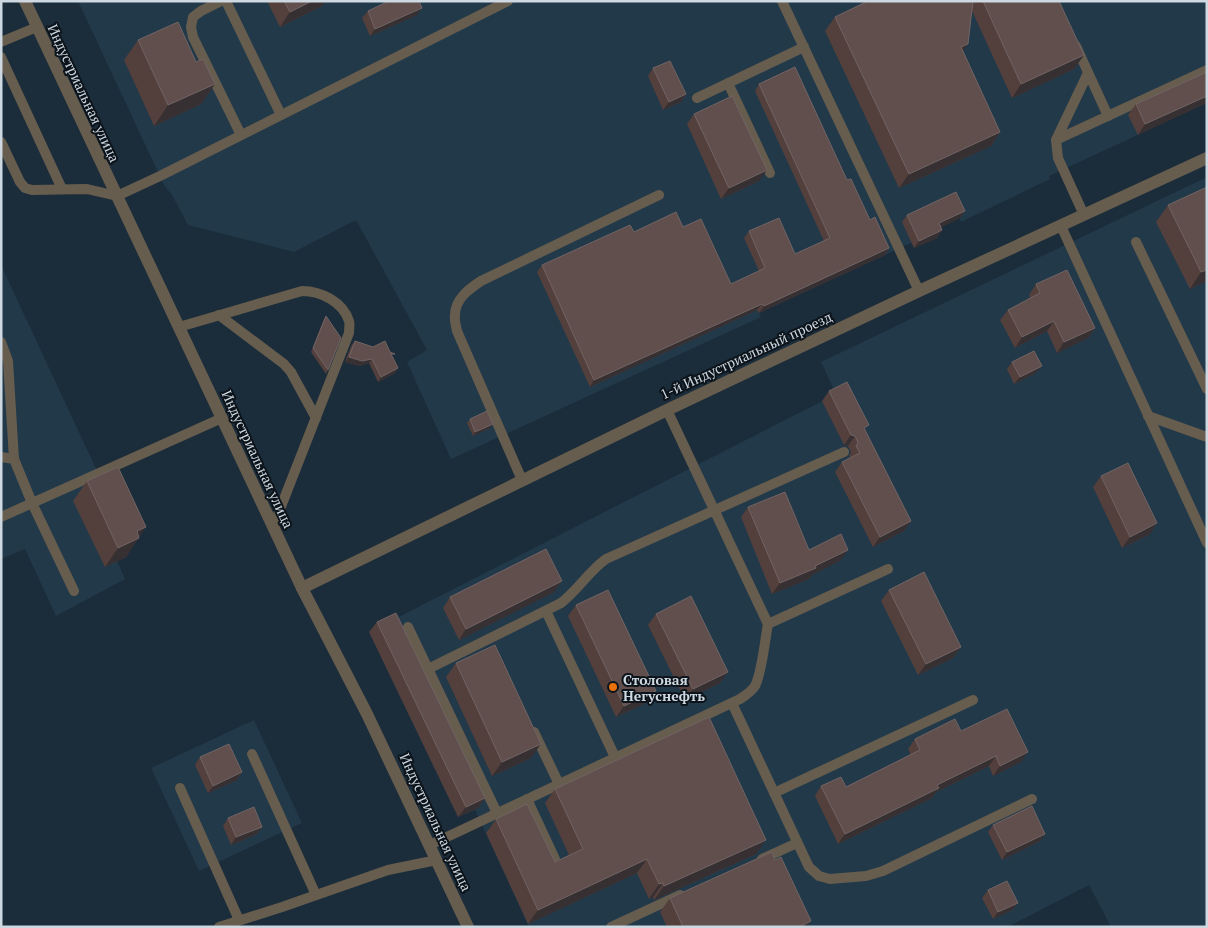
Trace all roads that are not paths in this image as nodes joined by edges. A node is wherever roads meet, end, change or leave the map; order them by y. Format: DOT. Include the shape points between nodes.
graph roads {
  1 [pos="25,1"];
  2 [pos="221,1"];
  3 [pos="226,1"];
  4 [pos="508,1"];
  5 [pos="782,1"];
  6 [pos="36,27"];
  7 [pos="1072,37"];
  8 [pos="1,42"];
  9 [pos="804,47"];
  10 [pos="1,57"];
  11 [pos="1207,70"];
  12 [pos="1088,73"];
  13 [pos="728,83"];
  14 [pos="697,98"];
  15 [pos="281,115"];
  16 [pos="1108,116"];
  17 [pos="240,135"];
  18 [pos="1056,140"];
  19 [pos="1,142"];
  20 [pos="1207,158"];
  21 [pos="770,173"];
  22 [pos="62,189"];
  23 [pos="659,195"];
  24 [pos="117,196"];
  25 [pos="1084,215"];
  26 [pos="1061,226"];
  27 [pos="1136,242"];
  28 [pos="919,290"];
  29 [pos="219,315"];
  30 [pos="178,327"];
  31 [pos="1,342"];
  32 [pos="4,363"];
  33 [pos="1207,389"];
  34 [pos="666,410"];
  35 [pos="1148,416"];
  36 [pos="222,418"];
  37 [pos="316,418"];
  38 [pos="1207,437"];
  39 [pos="844,452"];
  40 [pos="1,457"];
  41 [pos="14,459"];
  42 [pos="522,480"];
  43 [pos="32,503"];
  44 [pos="715,511"];
  45 [pos="1,517"];
  46 [pos="273,527"];
  47 [pos="1207,543"];
  48 [pos="888,569"];
  49 [pos="302,588"];
  50 [pos="74,591"];
  51 [pos="546,611"];
  52 [pos="768,624"];
  53 [pos="408,627"];
  54 [pos="428,669"];
  55 [pos="973,700"];
  56 [pos="732,703"];
  57 [pos="530,724"];
  58 [pos="252,754"];
  59 [pos="615,757"];
  60 [pos="559,784"];
  61 [pos="180,788"];
  62 [pos="774,793"];
  63 [pos="527,799"];
  64 [pos="1032,799"];
  65 [pos="497,813"];
  66 [pos="798,842"];
  67 [pos="430,845"];
  68 [pos="555,859"];
  69 [pos="437,860"];
  70 [pos="753,862"];
  71 [pos="691,891"];
  72 [pos="316,895"];
  73 [pos="239,920"];
  74 [pos="218,927"];
  75 [pos="468,927"];
  76 [pos="611,927"];
  1 -- 6 [label="street, Индустриальная улица"];
  2 -- 17 [label="lane" via="193,17 191,27"];
  3 -- 15 [label="lane"];
  4 -- 15 [label="lane"];
  5 -- 9 [label="lane"];
  6 -- 8 [label="lane"];
  6 -- 24 [label="street, Индустриальная улица"];
  7 -- 12 [label="lane"];
  9 -- 13 [label="lane"];
  9 -- 28 [label="lane"];
  10 -- 22 [label="lane"];
  11 -- 16 [label="lane"];
  12 -- 16 [label="lane"];
  12 -- 18 [label="lane"];
  13 -- 14 [label="lane"];
  13 -- 21 [label="lane"];
  15 -- 17 [label="lane"];
  16 -- 18 [label="lane"];
  17 -- 24 [label="lane"];
  18 -- 25 [label="lane" via="1058,158"];
  19 -- 22 [label="lane" via="26,188"];
  20 -- 25 [label="street, 1-й Индустриальный проезд"];
  22 -- 24 [label="lane" via="87,189"];
  23 -- 42 [label="lane" via="481,281 459,301 454,314 457,331"];
  24 -- 30 [label="street, Индустриальная улица"];
  25 -- 26 [label="street, 1-й Индустриальный проезд"];
  26 -- 28 [label="street, 1-й Индустриальный проезд"];
  26 -- 35 [label="lane"];
  27 -- 33 [label="lane"];
  28 -- 34 [label="street, 1-й Индустриальный проезд"];
  29 -- 30 [label="lane"];
  29 -- 37 [label="lane" via="284,364"];
  29 -- 37 [label="lane" via="311,291 340,306 350,322 349,333"];
  30 -- 36 [label="street, Индустриальная улица"];
  31 -- 32 [label="lane"];
  32 -- 41 [label="lane"];
  34 -- 42 [label="street, 1-й Индустриальный проезд"];
  34 -- 44 [label="lane"];
  35 -- 38 [label="lane"];
  35 -- 47 [label="lane"];
  36 -- 43 [label="lane"];
  36 -- 46 [label="street, Индустриальная улица"];
  37 -- 46 [label="lane"];
  39 -- 44 [label="lane"];
  40 -- 41 [label="lane"];
  41 -- 43 [label="lane"];
  42 -- 49 [label="street, 1-й Индустриальный проезд"];
  43 -- 45 [label="lane"];
  43 -- 50 [label="lane"];
  44 -- 51 [label="lane" via="606,559 569,597"];
  44 -- 52 [label="lane"];
  46 -- 49 [label="street, Индустриальная улица"];
  48 -- 52 [label="lane"];
  49 -- 67 [label="street, Индустриальная улица"];
  51 -- 54 [label="lane" via="492,643"];
  51 -- 59 [label="lane"];
  52 -- 56 [label="lane" via="755,685"];
  53 -- 54 [label="lane"];
  54 -- 65 [label="lane"];
  55 -- 62 [label="lane"];
  56 -- 59 [label="lane"];
  56 -- 62 [label="lane"];
  57 -- 60 [label="lane"];
  58 -- 72 [label="lane"];
  59 -- 60 [label="lane"];
  60 -- 63 [label="lane"];
  61 -- 73 [label="lane"];
  62 -- 66 [label="lane"];
  63 -- 65 [label="lane"];
  63 -- 68 [label="lane"];
  64 -- 66 [label="lane" via="883,871 866,876 830,879 819,876 809,867"];
  65 -- 67 [label="lane"];
  66 -- 70 [label="lane"];
  67 -- 69 [label="street, Индустриальная улица"];
  69 -- 72 [label="lane" via="388,870"];
  69 -- 75 [label="street, Индустриальная улица"];
  71 -- 76 [label="lane"];
  72 -- 73 [label="lane"];
  73 -- 74 [label="lane"];
}
